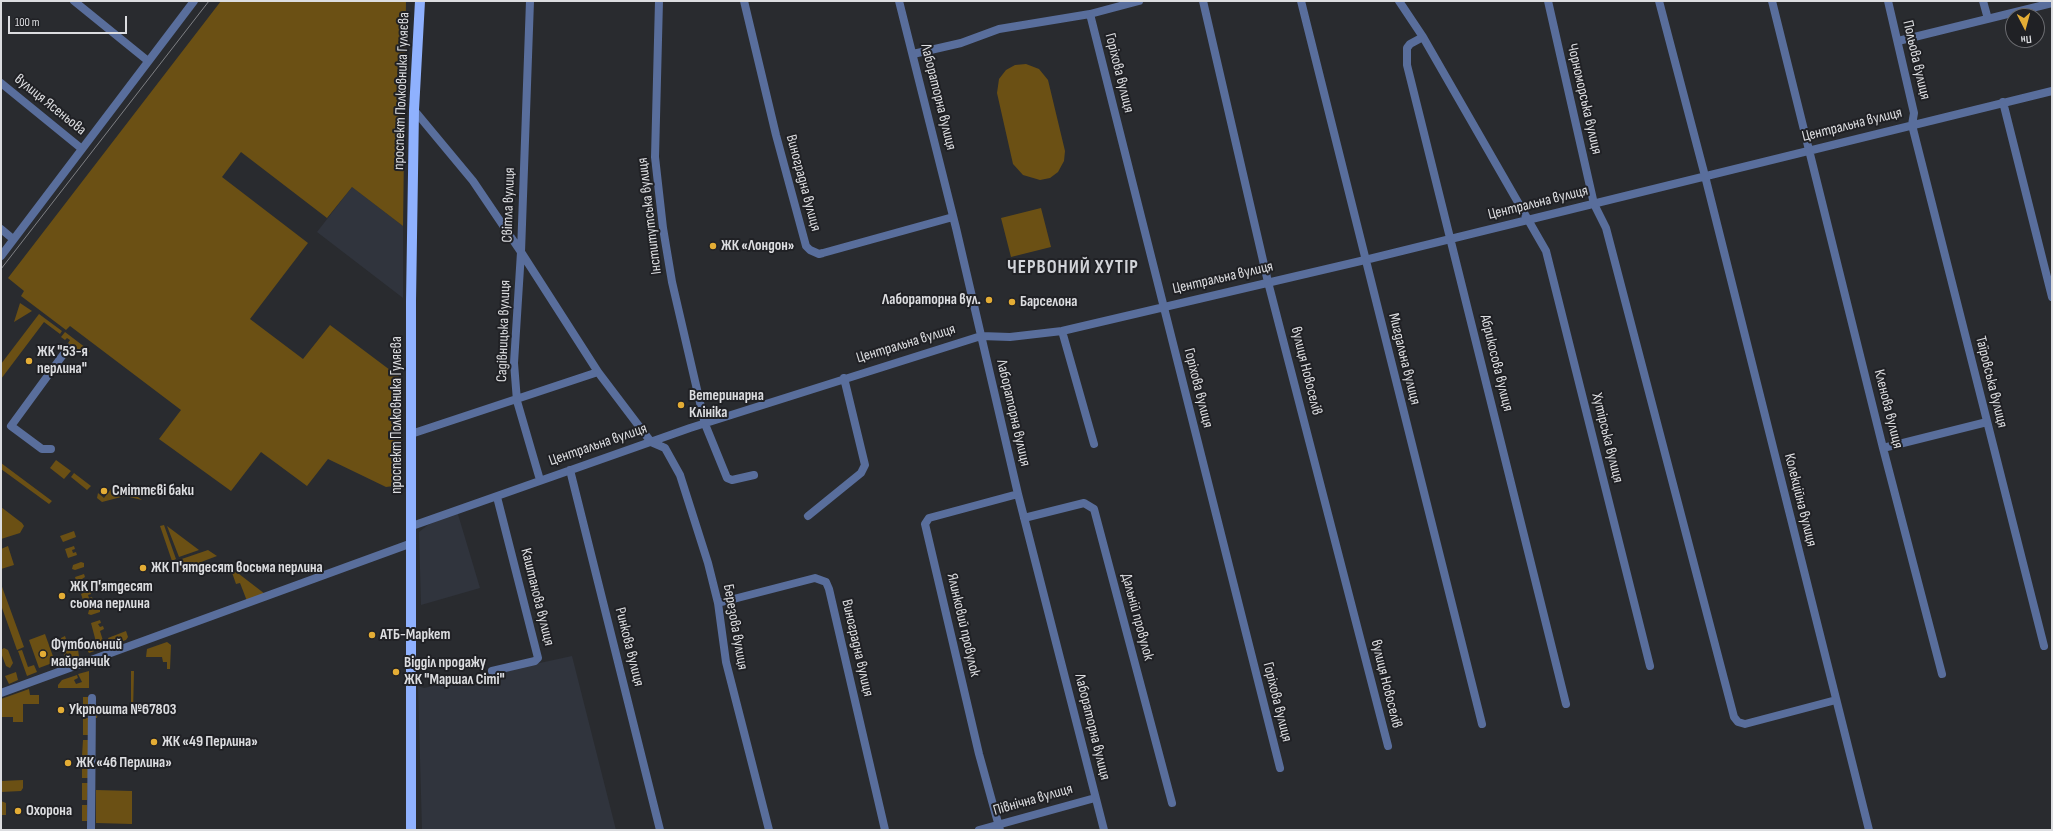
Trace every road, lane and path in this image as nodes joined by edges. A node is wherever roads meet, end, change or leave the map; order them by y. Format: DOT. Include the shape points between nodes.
graph roads {
  1 [pos="74,1"];
  2 [pos="194,1"];
  3 [pos="420,1"];
  4 [pos="530,1"];
  5 [pos="658,1"];
  6 [pos="744,1"];
  7 [pos="898,1"];
  8 [pos="1139,1"];
  9 [pos="1203,1"];
  10 [pos="1301,1"];
  11 [pos="1399,1"];
  12 [pos="1548,1"];
  13 [pos="1659,1"];
  14 [pos="1772,1"];
  15 [pos="1888,1"];
  16 [pos="1983,1"];
  17 [pos="2052,3"];
  18 [pos="1090,14"];
  19 [pos="1988,19"];
  20 [pos="1423,37"];
  21 [pos="1898,41"];
  22 [pos="913,54"];
  23 [pos="148,61"];
  24 [pos="1,83"];
  25 [pos="2052,91"];
  26 [pos="2003,102"];
  27 [pos="414,110"];
  28 [pos="1912,125"];
  29 [pos="82,149"];
  30 [pos="1809,151"];
  31 [pos="1705,176"];
  32 [pos="1594,204"];
  33 [pos="953,217"];
  34 [pos="1530,220"];
  35 [pos="1,229"];
  36 [pos="13,239"];
  37 [pos="1451,239"];
  38 [pos="521,252"];
  39 [pos="1,256"];
  40 [pos="1365,260"];
  41 [pos="1268,282"];
  42 [pos="2052,297"];
  43 [pos="1163,307"];
  44 [pos="1062,331"];
  45 [pos="981,336"];
  46 [pos="68,348"];
  47 [pos="598,372"];
  48 [pos="844,378"];
  49 [pos="517,399"];
  50 [pos="1987,422"];
  51 [pos="705,424"];
  52 [pos="411,434"];
  53 [pos="651,442"];
  54 [pos="1094,444"];
  55 [pos="1883,448"];
  56 [pos="51,449"];
  57 [pos="570,470"];
  58 [pos="754,475"];
  59 [pos="540,480"];
  60 [pos="1018,494"];
  61 [pos="497,497"];
  62 [pos="808,516"];
  63 [pos="1024,518"];
  64 [pos="412,526"];
  65 [pos="412,543"];
  66 [pos="718,603"];
  67 [pos="2044,646"];
  68 [pos="1650,666"];
  69 [pos="492,671"];
  70 [pos="1942,674"];
  71 [pos="1,693"];
  72 [pos="92,698"];
  73 [pos="1836,700"];
  74 [pos="1566,704"];
  75 [pos="1482,724"];
  76 [pos="1388,746"];
  77 [pos="1280,768"];
  78 [pos="1095,798"];
  79 [pos="1172,803"];
  80 [pos="999,827"];
  81 [pos="91,830"];
  82 [pos="411,830"];
  83 [pos="660,830"];
  84 [pos="769,830"];
  85 [pos="885,830"];
  86 [pos="979,830"];
  87 [pos="1104,830"];
  88 [pos="1869,830"];
  1 -- 23 [label="street"];
  2 -- 23 [label="street"];
  3 -- 27 [label="main road, проспект Полковника Гуляєва"];
  4 -- 38 [label="street, Світла вулиця"];
  5 -- 51 [label="street, Інститутська вулиця" via="656,157 663,228 672,282"];
  6 -- 33 [label="street, Виноградна вулиця" via="806,246 819,254"];
  7 -- 22 [label="street, Лабораторна вулиця"];
  8 -- 18 [label="street"];
  9 -- 41 [label="street, вулиця Новоселів"];
  10 -- 40 [label="street, Мигдальна вулиця"];
  11 -- 20 [label="street"];
  12 -- 32 [label="street, Чорноморська вулиця"];
  13 -- 31 [label="street, Колекційна вулиця"];
  14 -- 30 [label="street, Кленова вулиця"];
  15 -- 21 [label="street, Польова вулиця"];
  16 -- 19 [label="street"];
  17 -- 19 [label="street"];
  18 -- 22 [label="street" via="999,29"];
  18 -- 43 [label="street, Горіхова вулиця"];
  19 -- 21 [label="street"];
  20 -- 34 [label="street"];
  20 -- 37 [label="street, Абрикосова вулиця" via="1407,48 1407,65"];
  21 -- 28 [label="street, Польова вулиця" via="1914,113"];
  22 -- 33 [label="street, Лабораторна вулиця"];
  23 -- 29 [label="street"];
  24 -- 29 [label="street, вулиця Ясеньова"];
  25 -- 26 [label="street, Центральна вулиця"];
  26 -- 28 [label="street, Центральна вулиця"];
  26 -- 42 [label="street"];
  27 -- 38 [label="street" via="473,181"];
  27 -- 52 [label="main road, проспект Полковника Гуляєва"];
  28 -- 30 [label="street, Центральна вулиця"];
  28 -- 50 [label="street, Таїровська вулиця"];
  29 -- 36 [label="street"];
  30 -- 31 [label="street, Центральна вулиця"];
  30 -- 55 [label="street, Кленова вулиця"];
  31 -- 32 [label="street, Центральна вулиця"];
  31 -- 73 [label="street, Колекційна вулиця"];
  32 -- 34 [label="street, Центральна вулиця"];
  32 -- 73 [label="street" via="1606,228 1734,716 1738,722 1745,724"];
  33 -- 45 [label="street, Лабораторна вулиця"];
  34 -- 37 [label="street, Центральна вулиця"];
  34 -- 68 [label="street, Хутірська вулиця" via="1546,250"];
  35 -- 36 [label="street"];
  36 -- 39 [label="street"];
  37 -- 40 [label="street, Центральна вулиця"];
  37 -- 74 [label="street, Абрикосова вулиця"];
  38 -- 47 [label="street, Світла вулиця"];
  38 -- 49 [label="street, Садівницька вулиця" via="514,363"];
  40 -- 41 [label="street, Центральна вулиця"];
  40 -- 75 [label="street, Мигдальна вулиця"];
  41 -- 43 [label="street, Центральна вулиця"];
  41 -- 76 [label="street, вулиця Новоселів"];
  43 -- 44 [label="street, Центральна вулиця"];
  43 -- 77 [label="street, Горіхова вулиця"];
  44 -- 45 [label="street, Центральна вулиця" via="1010,337"];
  44 -- 54 [label="street"];
  45 -- 48 [label="street, Центральна вулиця"];
  45 -- 60 [label="street, Лабораторна вулиця"];
  46 -- 56 [label="street" via="11,426 42,449"];
  47 -- 49 [label="street"];
  47 -- 53 [label="street, Світла вулиця"];
  48 -- 51 [label="street, Центральна вулиця"];
  48 -- 62 [label="street" via="865,465 861,473"];
  49 -- 52 [label="street"];
  49 -- 59 [label="street, Садівницька вулиця"];
  50 -- 55 [label="street"];
  50 -- 67 [label="street, Таїровська вулиця"];
  51 -- 53 [label="street, Центральна вулиця"];
  51 -- 58 [label="street, Інститутська вулиця" via="727,478 732,480"];
  52 -- 64 [label="main road, проспект Полковника Гуляєва"];
  53 -- 57 [label="street, Центральна вулиця"];
  53 -- 66 [label="street, Березова вулиця" via="665,448 680,475 701,536"];
  55 -- 70 [label="street, Кленова вулиця"];
  57 -- 59 [label="street, Центральна вулиця"];
  57 -- 83 [label="street, Ринкова вулиця"];
  59 -- 61 [label="street, Центральна вулиця"];
  60 -- 63 [label="street, Лабораторна вулиця"];
  60 -- 80 [label="street, Ялинковий провулок" via="929,518 925,524 979,754"];
  61 -- 64 [label="street, Центральна вулиця"];
  61 -- 69 [label="street, Каштанова вулиця" via="538,658 535,661"];
  63 -- 78 [label="street, Лабораторна вулиця"];
  63 -- 79 [label="street, Дальній провулок" via="1084,503 1094,509"];
  64 -- 65 [label="main road, проспект Полковника Гуляєва"];
  65 -- 71 [label="street"];
  65 -- 82 [label="main road, проспект Полковника Гуляєва"];
  66 -- 84 [label="street, Березова вулиця" via="726,662"];
  66 -- 85 [label="street, Виноградна вулиця" via="815,578 826,582"];
  72 -- 81 [label="street"];
  73 -- 88 [label="street, Колекційна вулиця"];
  78 -- 80 [label="street, Північна вулиця"];
  78 -- 87 [label="street, Лабораторна вулиця"];
  80 -- 86 [label="street, Північна вулиця"];
}
